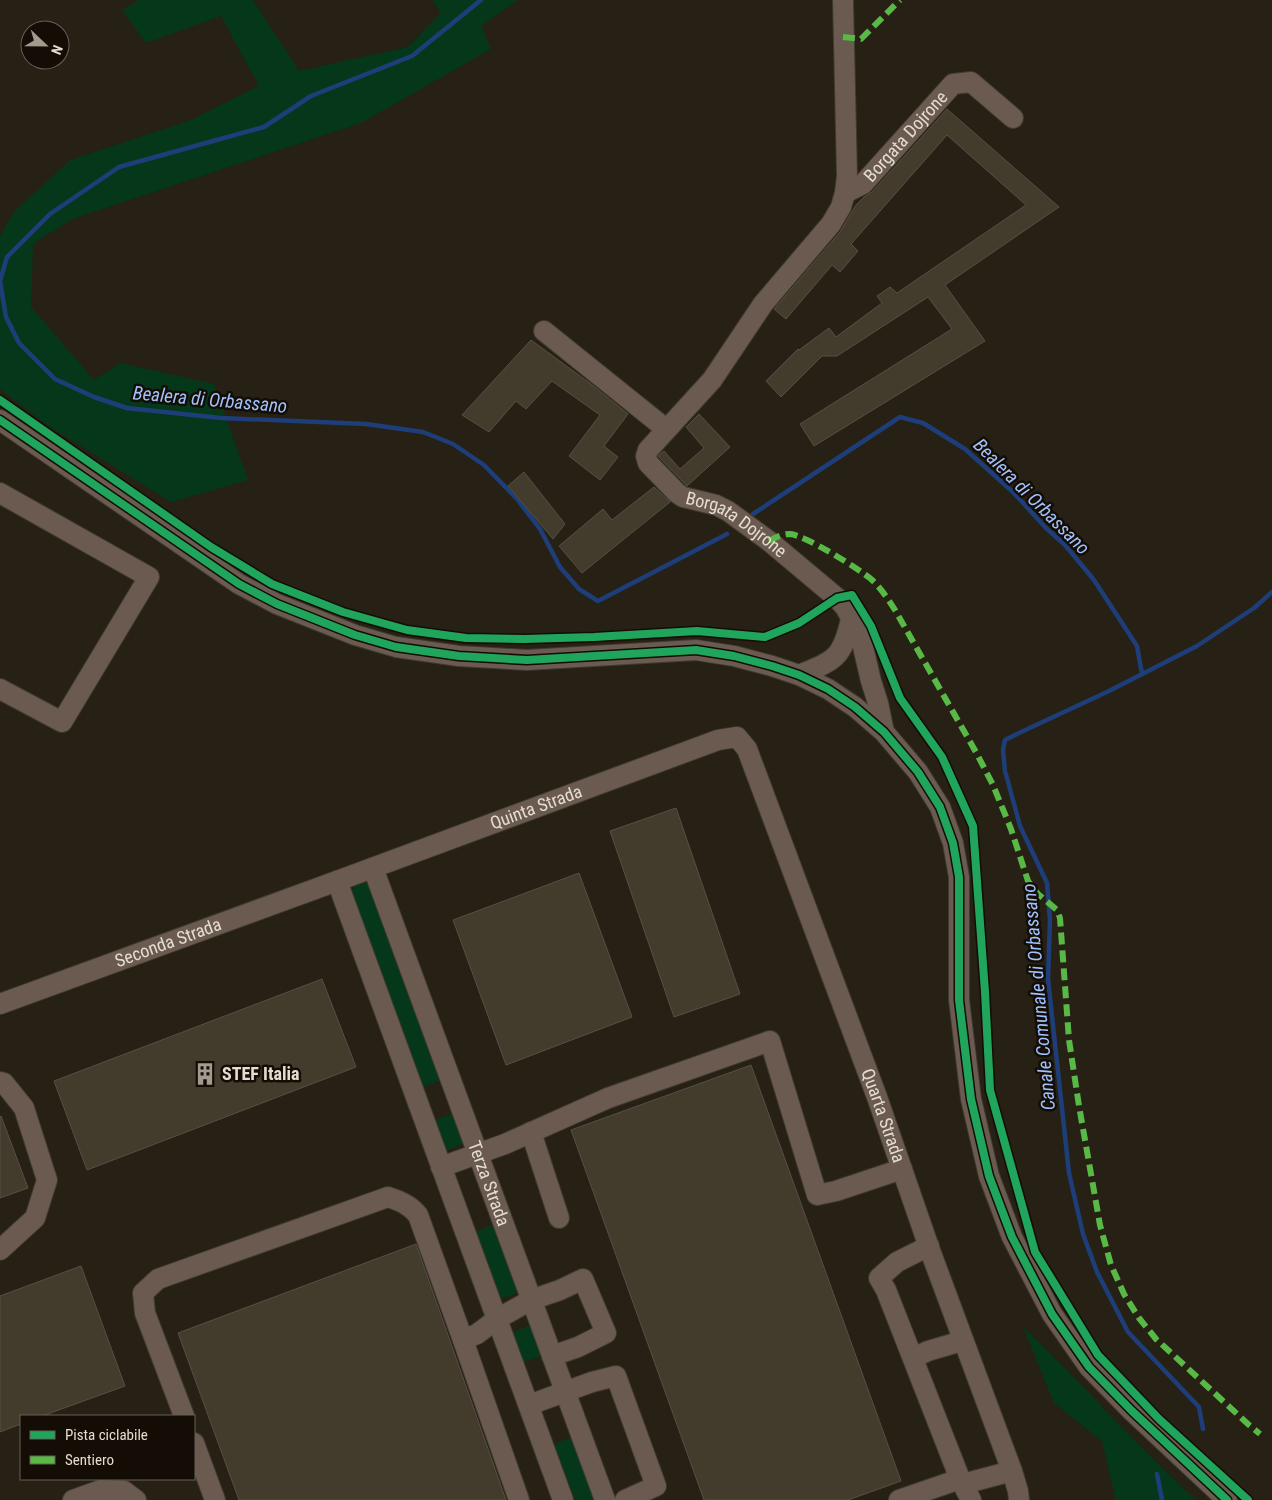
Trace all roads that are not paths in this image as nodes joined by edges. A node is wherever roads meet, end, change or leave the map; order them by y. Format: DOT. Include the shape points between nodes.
graph roads {
  1 [pos="843,0"];
  2 [pos="1013,118"];
  3 [pos="845,193"];
  4 [pos="544,331"];
  5 [pos="0,420"];
  6 [pos="666,429"];
  7 [pos="0,493"];
  8 [pos="852,619"];
  9 [pos="799,676"];
  10 [pos="0,689"];
  11 [pos="884,732"];
  12 [pos="737,737"];
  13 [pos="373,868"];
  14 [pos="337,881"];
  15 [pos="0,1004"];
  16 [pos="0,1082"];
  17 [pos="531,1132"];
  18 [pos="478,1154"];
  19 [pos="441,1167"];
  20 [pos="902,1169"];
  21 [pos="559,1218"];
  22 [pos="929,1246"];
  23 [pos="0,1250"];
  24 [pos="532,1300"];
  25 [pos="497,1319"];
  26 [pos="463,1340"];
  27 [pos="962,1340"];
  28 [pos="552,1356"];
  29 [pos="913,1358"];
  30 [pos="566,1392"];
  31 [pos="529,1405"];
  32 [pos="184,1415"];
  33 [pos="195,1446"];
  34 [pos="1012,1470"];
  35 [pos="965,1487"];
  36 [pos="73,1500"];
  37 [pos="136,1500"];
  38 [pos="215,1500"];
  39 [pos="519,1500"];
  40 [pos="564,1500"];
  41 [pos="605,1500"];
  42 [pos="625,1500"];
  43 [pos="899,1500"];
  44 [pos="1019,1500"];
  45 [pos="1227,1500"];
  1 -- 3 [label="street, Borgata Dojrone"];
  2 -- 3 [label="street, Borgata Dojrone" via="971,82 952,84 863,184"];
  3 -- 6 [label="street, Borgata Dojrone" via="831,224 763,304 712,380"];
  4 -- 6 [label="street"];
  5 -- 9 [label="street" via="240,584 277,604 355,635 396,647 459,656 528,660 696,650 734,656"];
  6 -- 8 [label="street, Borgata Dojrone" via="646,456 671,487 682,497 728,511 837,598"];
  7 -- 10 [label="street" via="149,577 62,722"];
  8 -- 9 [label="street" via="847,639 836,657"];
  8 -- 11 [label="street, Borgata Dojrone" via="861,640"];
  9 -- 11 [label="street" via="828,689"];
  11 -- 45 [label="street" via="923,779 940,808 953,843 959,877 959,1000 970,1098 989,1176 1012,1237 1052,1314 1089,1367"];
  12 -- 13 [label="street, Quinta Strada" via="718,740"];
  12 -- 20 [label="street, Quarta Strada" via="747,748"];
  13 -- 14 [label="street, Quinta Strada"];
  13 -- 18 [label="street, Terza Strada"];
  14 -- 15 [label="street, Seconda Strada"];
  14 -- 19 [label="street"];
  16 -- 23 [label="street" via="24,1108 47,1180 35,1218"];
  17 -- 18 [label="street"];
  17 -- 20 [label="street" via="608,1098 770,1041 817,1195"];
  17 -- 21 [label="street"];
  18 -- 19 [label="street"];
  18 -- 24 [label="street, Terza Strada"];
  19 -- 25 [label="street"];
  20 -- 22 [label="street, Quarta Strada"];
  22 -- 27 [label="street, Quarta Strada"];
  22 -- 29 [label="street" via="897,1262 880,1278"];
  24 -- 25 [label="street"];
  24 -- 28 [label="street, Terza Strada"];
  24 -- 28 [label="street" via="584,1279 606,1333"];
  25 -- 26 [label="street"];
  25 -- 31 [label="street"];
  26 -- 32 [label="street" via="418,1215 413,1208 388,1197 158,1279 143,1294 144,1313"];
  26 -- 39 [label="street"];
  27 -- 29 [label="street"];
  27 -- 34 [label="street, Quarta Strada"];
  28 -- 30 [label="street, Terza Strada"];
  29 -- 35 [label="street"];
  30 -- 31 [label="street"];
  30 -- 41 [label="street, Terza Strada"];
  30 -- 42 [label="street" via="616,1376 656,1486"];
  31 -- 40 [label="street"];
  33 -- 38 [label="street"];
  34 -- 35 [label="street"];
  34 -- 44 [label="street, Quarta Strada"];
  35 -- 43 [label="street"];
  36 -- 37 [label="street" via="101,1490 124,1491"];
}
